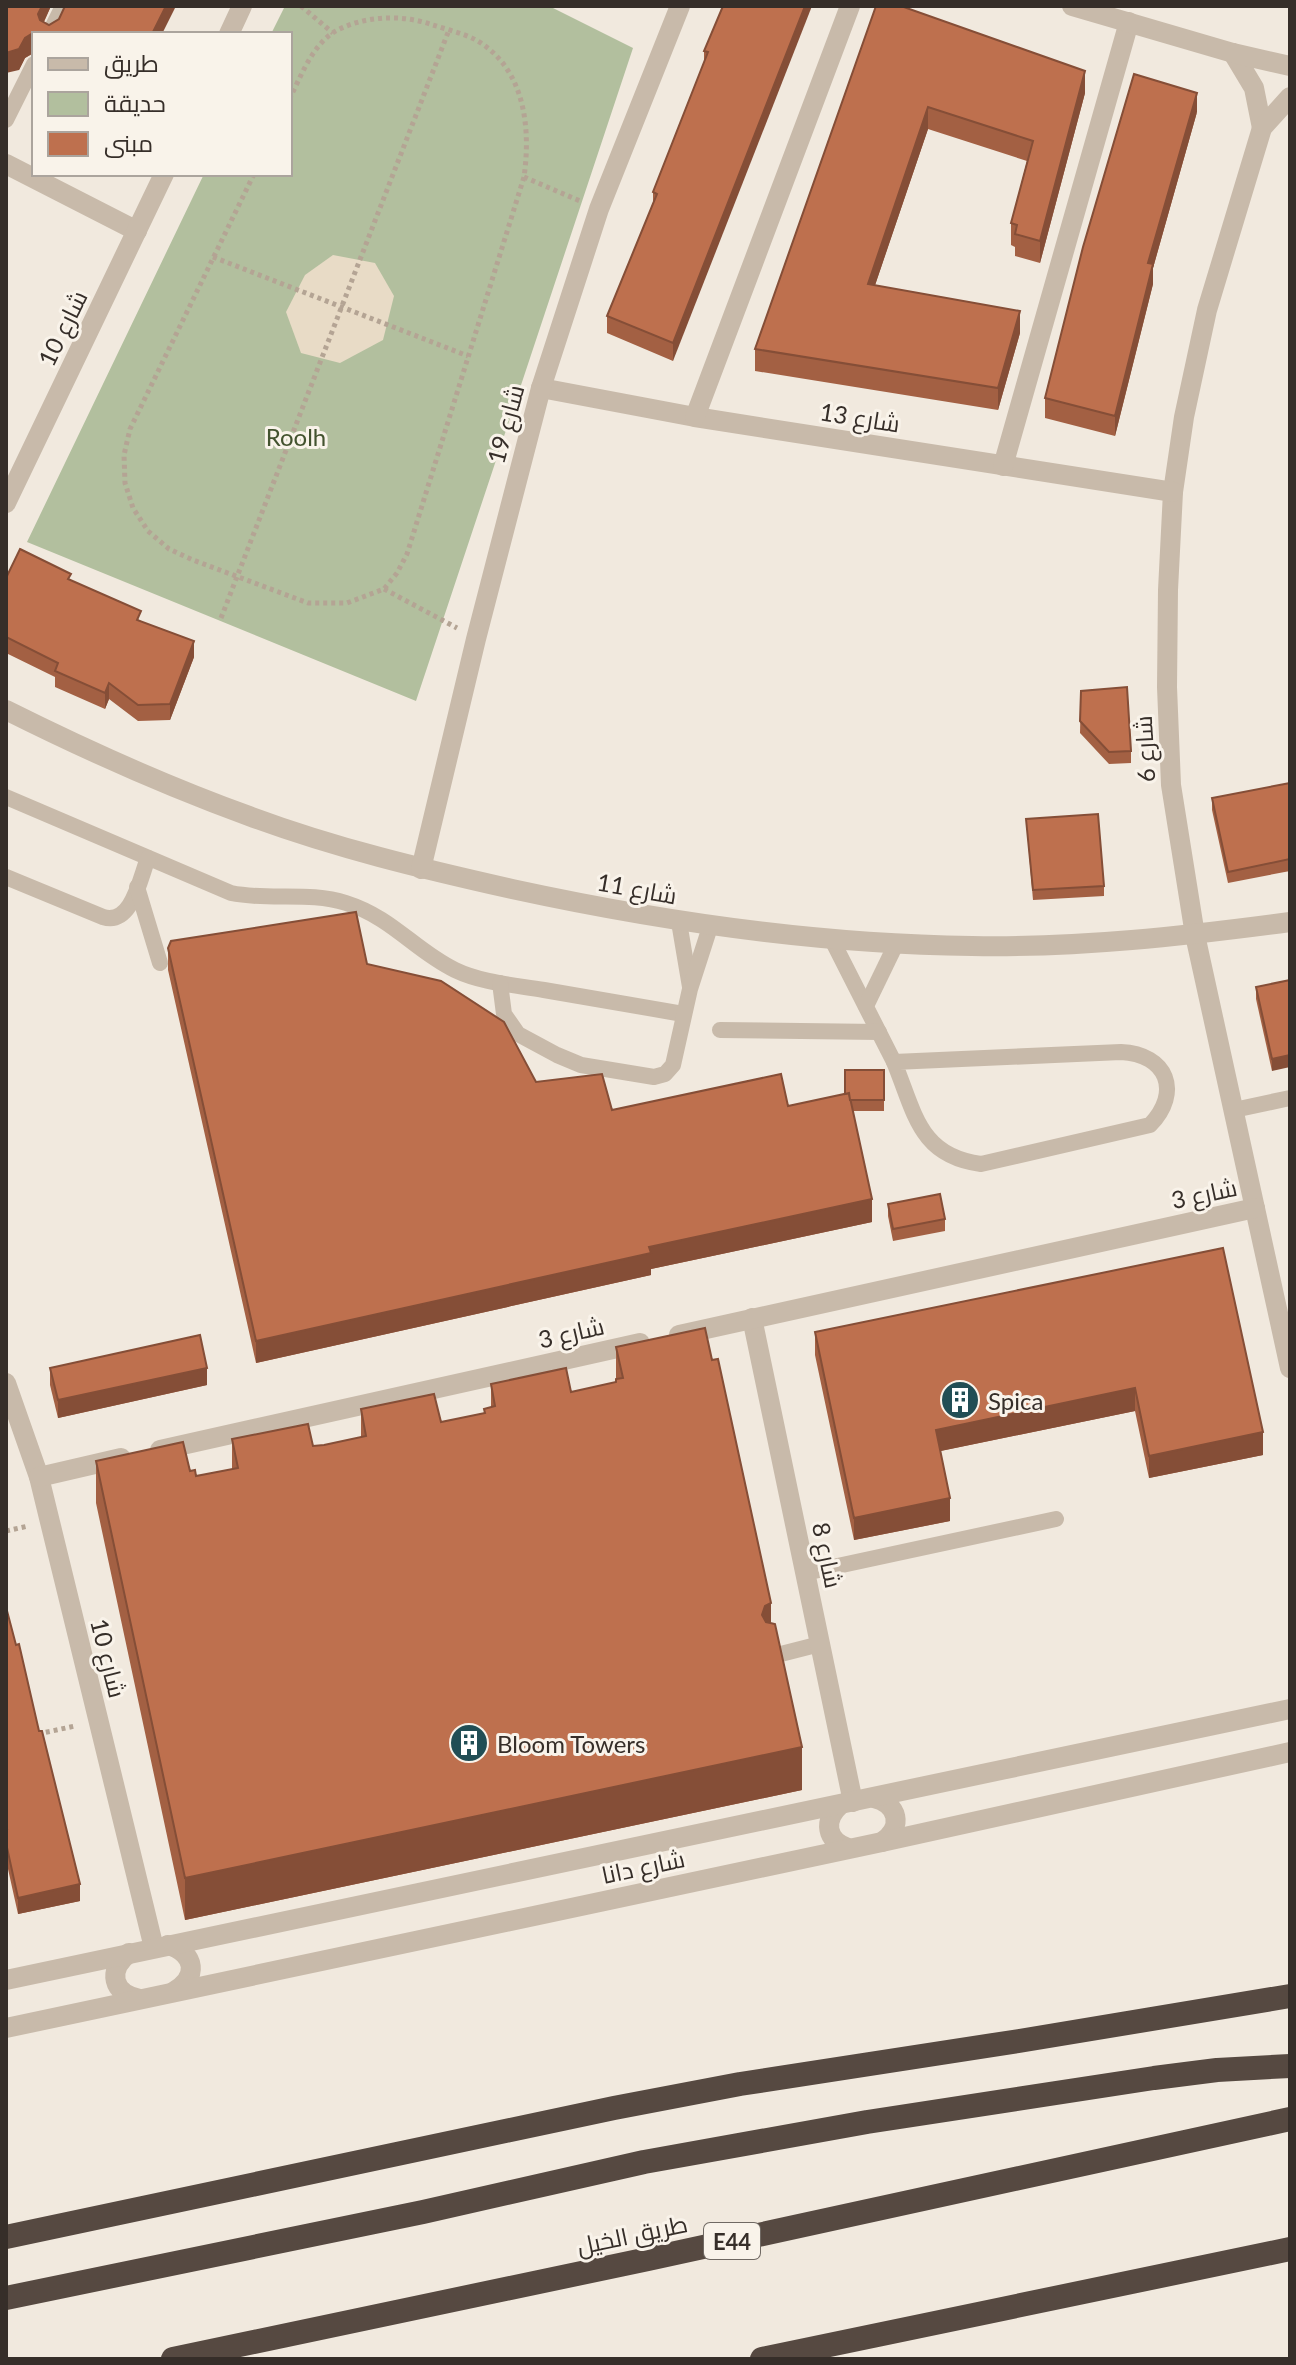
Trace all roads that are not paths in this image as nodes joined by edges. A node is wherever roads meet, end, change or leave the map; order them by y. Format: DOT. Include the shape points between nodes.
graph roads {
  1 [pos="63,6"];
  2 [pos="242,6"];
  3 [pos="680,6"];
  4 [pos="850,6"];
  5 [pos="1072,6"];
  6 [pos="1129,22"];
  7 [pos="50,32"];
  8 [pos="230,32"];
  9 [pos="1233,53"];
  10 [pos="1290,66"];
  11 [pos="32,68"];
  12 [pos="1290,97"];
  13 [pos="6,120"];
  14 [pos="1262,128"];
  15 [pos="6,164"];
  16 [pos="163,176"];
  17 [pos="137,231"];
  18 [pos="541,388"];
  19 [pos="695,417"];
  20 [pos="1003,466"];
  21 [pos="1173,492"];
  22 [pos="6,503"];
  23 [pos="6,710"];
  24 [pos="6,797"];
  25 [pos="148,858"];
  26 [pos="421,869"];
  27 [pos="6,877"];
  28 [pos="137,887"];
  29 [pos="679,922"];
  30 [pos="1290,922"];
  31 [pos="710,927"];
  32 [pos="1195,935"];
  33 [pos="832,940"];
  34 [pos="896,944"];
  35 [pos="160,963"];
  36 [pos="500,983"];
  37 [pos="690,989"];
  38 [pos="866,1006"];
  39 [pos="683,1014"];
  40 [pos="720,1030"];
  41 [pos="879,1032"];
  42 [pos="894,1062"];
  43 [pos="1290,1098"];
  44 [pos="1234,1110"];
  45 [pos="1255,1208"];
  46 [pos="752,1318"];
  47 [pos="1290,1368"];
  48 [pos="6,1383"];
  49 [pos="39,1477"];
  50 [pos="1056,1519"];
  51 [pos="805,1573"];
  52 [pos="820,1644"];
  53 [pos="773,1656"];
  54 [pos="1290,1709"];
  55 [pos="1290,1752"];
  56 [pos="874,1798"];
  57 [pos="847,1804"];
  58 [pos="882,1842"];
  59 [pos="848,1848"];
  60 [pos="161,1946"];
  61 [pos="129,1953"];
  62 [pos="6,1980"];
  63 [pos="173,1992"];
  64 [pos="1290,1996"];
  65 [pos="140,1999"];
  66 [pos="6,2028"];
  67 [pos="1290,2066"];
  68 [pos="1290,2119"];
  69 [pos="6,2237"];
  70 [pos="1290,2249"];
  71 [pos="6,2298"];
  72 [pos="173,2359"];
  73 [pos="762,2359"];
  1 -- 7 [label="lane"];
  2 -- 8 [label="street"];
  3 -- 18 [label="street, شارع 19" via="599,209"];
  4 -- 19 [label="street"];
  5 -- 6 [label="street"];
  6 -- 9 [label="street"];
  6 -- 20 [label="street"];
  9 -- 10 [label="street"];
  9 -- 14 [label="street, شارع 6" via="1254,88"];
  11 -- 13 [label="lane"];
  12 -- 14 [label="street, شارع 6"];
  14 -- 21 [label="street, شارع 6" via="1207,310"];
  15 -- 17 [label="street"];
  16 -- 17 [label="street, شارع 10"];
  17 -- 22 [label="street, شارع 10"];
  18 -- 19 [label="street, شارع 13"];
  18 -- 26 [label="street, شارع 19"];
  19 -- 20 [label="street, شارع 13"];
  20 -- 21 [label="street, شارع 13"];
  21 -- 32 [label="street, شارع 6" via="1167,687 1171,785"];
  23 -- 26 [label="street, شارع 11" via="184,792"];
  24 -- 25 [label="lane"];
  25 -- 28 [label="lane"];
  25 -- 36 [label="lane" via="231,893 343,902 396,927 456,971"];
  26 -- 29 [label="street, شارع 11"];
  27 -- 28 [label="lane" via="109,919 126,913"];
  28 -- 35 [label="lane"];
  29 -- 31 [label="street, شارع 11"];
  29 -- 37 [label="lane"];
  30 -- 32 [label="street, شارع 11"];
  31 -- 33 [label="street, شارع 11"];
  31 -- 37 [label="lane"];
  32 -- 34 [label="street, شارع 11" via="1050,945"];
  32 -- 44 [label="street, شارع 6"];
  33 -- 34 [label="street, شارع 11"];
  33 -- 38 [label="lane"];
  34 -- 38 [label="lane"];
  36 -- 39 [label="lane"];
  36 -- 39 [label="lane" via="504,1014 518,1034 569,1060 606,1070 665,1074 677,1054"];
  37 -- 39 [label="lane"];
  38 -- 41 [label="lane"];
  40 -- 41 [label="lane"];
  41 -- 42 [label="lane"];
  42 -- 42 [label="lane" via="924,1135 959,1161 981,1164 1150,1125 1168,1095 1155,1062 1139,1053"];
  43 -- 44 [label="lane"];
  44 -- 45 [label="street, شارع 6"];
  45 -- 46 [label="street, شارع 3"];
  45 -- 47 [label="street, شارع 6"];
  46 -- 49 [label="street, شارع 3"];
  46 -- 51 [label="street, شارع 8"];
  48 -- 49 [label="street, شارع 10"];
  49 -- 60 [label="street, شارع 10" via="98,1721"];
  50 -- 51 [label="lane"];
  51 -- 52 [label="street, شارع 8"];
  52 -- 53 [label="lane"];
  52 -- 57 [label="street, شارع 8"];
  54 -- 56 [label="street, شارع دانا"];
  55 -- 58 [label="street, شارع دانا"];
  56 -- 57 [label="street, شارع دانا"];
  56 -- 58 [label="street" via="884,1800 896,1817 891,1836"];
  57 -- 59 [label="street" via="829,1820 829,1829 839,1845"];
  57 -- 60 [label="street, شارع دانا"];
  58 -- 59 [label="street, شارع دانا"];
  59 -- 63 [label="street, شارع دانا"];
  60 -- 61 [label="street, شارع دانا"];
  60 -- 63 [label="street" via="179,1948 191,1966 183,1987"];
  61 -- 62 [label="street, شارع دانا"];
  61 -- 65 [label="street" via="120,1960 115,1981 120,1991"];
  63 -- 65 [label="street, شارع دانا"];
  64 -- 69 [label="highway" via="726,2086"];
  65 -- 66 [label="street, شارع دانا"];
  67 -- 71 [label="highway" via="1154,2078 756,2141"];
  68 -- 72 [label="highway, طريق الخيل / E44"];
  70 -- 73 [label="highway"];
}
